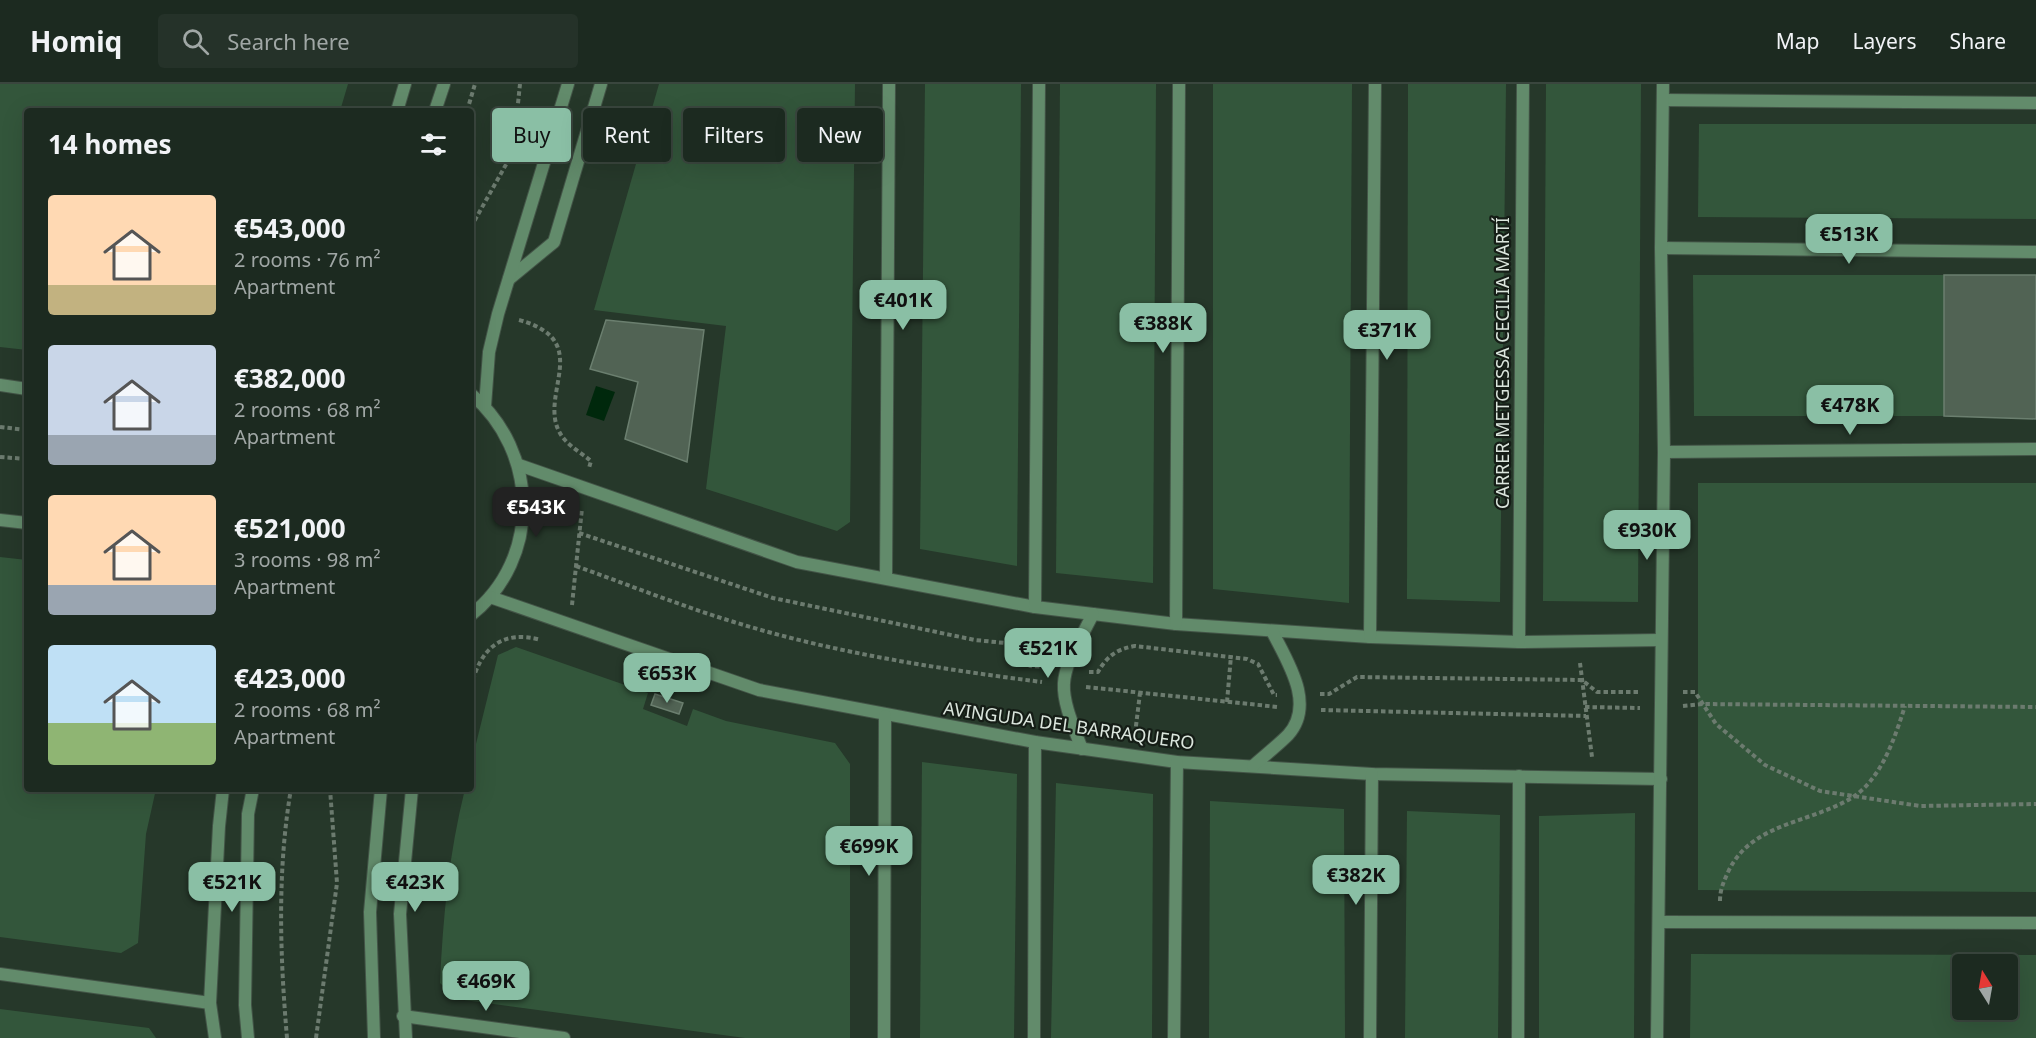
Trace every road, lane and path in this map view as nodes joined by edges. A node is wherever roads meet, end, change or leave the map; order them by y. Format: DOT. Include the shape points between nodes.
graph roads {
  1 [pos="405,84"];
  2 [pos="444,84"];
  3 [pos="475,84"];
  4 [pos="520,84"];
  5 [pos="568,84"];
  6 [pos="601,84"];
  7 [pos="889,84"];
  8 [pos="1039,84"];
  9 [pos="1179,84"];
  10 [pos="1375,84"];
  11 [pos="1523,84"];
  12 [pos="1663,84"];
  13 [pos="1663,100"];
  14 [pos="2036,103"];
  15 [pos="398,108"];
  16 [pos="436,108"];
  17 [pos="468,108"];
  18 [pos="474,222"];
  19 [pos="1661,248"];
  20 [pos="2036,252"];
  21 [pos="508,280"];
  22 [pos="498,314"];
  23 [pos="0,385"];
  24 [pos="24,389"];
  25 [pos="474,397"];
  26 [pos="485,406"];
  27 [pos="0,427"];
  28 [pos="24,430"];
  29 [pos="2036,449"];
  30 [pos="1664,452"];
  31 [pos="0,457"];
  32 [pos="24,459"];
  33 [pos="519,465"];
  34 [pos="584,487"];
  35 [pos="0,520"];
  36 [pos="24,523"];
  37 [pos="579,533"];
  38 [pos="576,566"];
  39 [pos="886,577"];
  40 [pos="490,597"];
  41 [pos="1035,607"];
  42 [pos="474,612"];
  43 [pos="1093,614"];
  44 [pos="1176,624"];
  45 [pos="570,625"];
  46 [pos="1232,628"];
  47 [pos="1272,631"];
  48 [pos="1370,638"];
  49 [pos="1660,640"];
  50 [pos="544,641"];
  51 [pos="1578,641"];
  52 [pos="1518,642"];
  53 [pos="1231,657"];
  54 [pos="1065,669"];
  55 [pos="474,674"];
  56 [pos="1581,680"];
  57 [pos="1062,685"];
  58 [pos="1660,692"];
  59 [pos="1140,693"];
  60 [pos="1300,694"];
  61 [pos="1227,702"];
  62 [pos="1703,704"];
  63 [pos="1905,706"];
  64 [pos="1585,707"];
  65 [pos="1660,708"];
  66 [pos="2036,708"];
  67 [pos="1299,710"];
  68 [pos="885,716"];
  69 [pos="1586,716"];
  70 [pos="1035,742"];
  71 [pos="1082,749"];
  72 [pos="1132,756"];
  73 [pos="1177,762"];
  74 [pos="1253,766"];
  75 [pos="1372,774"];
  76 [pos="1519,776"];
  77 [pos="1595,777"];
  78 [pos="1660,779"];
  79 [pos="223,792"];
  80 [pos="253,792"];
  81 [pos="291,792"];
  82 [pos="330,792"];
  83 [pos="381,792"];
  84 [pos="412,792"];
  85 [pos="1854,796"];
  86 [pos="2036,804"];
  87 [pos="1661,922"];
  88 [pos="1720,922"];
  89 [pos="2036,923"];
  90 [pos="0,974"];
  91 [pos="210,1003"];
  92 [pos="403,1016"];
  93 [pos="215,1038"];
  94 [pos="248,1038"];
  95 [pos="287,1038"];
  96 [pos="315,1038"];
  97 [pos="374,1038"];
  98 [pos="406,1038"];
  99 [pos="564,1038"];
  100 [pos="884,1038"];
  101 [pos="1034,1038"];
  102 [pos="1174,1038"];
  103 [pos="1370,1038"];
  104 [pos="1518,1038"];
  105 [pos="1658,1038"];
  1 -- 15 [label="street"];
  2 -- 16 [label="street"];
  3 -- 17 [label="path"];
  4 -- 18 [label="path" via="513,152"];
  5 -- 21 [label="street"];
  6 -- 21 [label="street" via="554,242"];
  7 -- 39 [label="street"];
  8 -- 41 [label="street"];
  9 -- 44 [label="street"];
  10 -- 48 [label="street"];
  11 -- 52 [label="street, CARRER METGESSA CECILIA MARTÍ"];
  12 -- 13 [label="street"];
  13 -- 14 [label="street"];
  13 -- 19 [label="street"];
  19 -- 20 [label="street"];
  19 -- 30 [label="street"];
  21 -- 22 [label="street"];
  22 -- 26 [label="street" via="489,352"];
  22 -- 34 [label="path" via="532,323 552,336 560,357 555,420 564,440 591,461"];
  23 -- 24 [label="street"];
  25 -- 26 [label="street"];
  26 -- 33 [label="street" via="507,435"];
  27 -- 28 [label="path"];
  29 -- 30 [label="street"];
  30 -- 49 [label="street"];
  31 -- 32 [label="path"];
  33 -- 34 [label="street"];
  33 -- 40 [label="street" via="525,499 521,535 508,570"];
  34 -- 37 [label="path"];
  34 -- 39 [label="street" via="797,562"];
  35 -- 36 [label="street"];
  37 -- 38 [label="path"];
  37 -- 54 [label="path" via="773,598 1005,643 1030,666"];
  38 -- 45 [label="path"];
  38 -- 57 [label="path" via="735,622 815,643 971,673"];
  39 -- 41 [label="street"];
  40 -- 42 [label="street"];
  40 -- 45 [label="street, AVINGUDA DEL BARRAQUERO"];
  41 -- 43 [label="street"];
  43 -- 44 [label="street"];
  43 -- 54 [label="street"];
  44 -- 46 [label="street"];
  45 -- 68 [label="street, AVINGUDA DEL BARRAQUERO" via="759,690"];
  46 -- 47 [label="street"];
  46 -- 53 [label="path"];
  47 -- 48 [label="street"];
  47 -- 60 [label="street"];
  48 -- 52 [label="street"];
  49 -- 51 [label="street"];
  49 -- 58 [label="street"];
  50 -- 55 [label="path" via="524,636 505,638 489,649"];
  51 -- 52 [label="street"];
  51 -- 56 [label="path"];
  53 -- 54 [label="path" via="1135,646 1122,648 1106,658 1098,672"];
  53 -- 60 [label="path" via="1258,664 1274,695"];
  53 -- 61 [label="path"];
  54 -- 57 [label="street"];
  56 -- 58 [label="path" via="1597,692"];
  56 -- 60 [label="path" via="1357,677 1329,694"];
  56 -- 64 [label="path"];
  57 -- 59 [label="path"];
  57 -- 71 [label="street" via="1064,704"];
  58 -- 62 [label="path" via="1695,692"];
  58 -- 65 [label="street"];
  59 -- 61 [label="path"];
  59 -- 72 [label="path"];
  60 -- 67 [label="street"];
  61 -- 67 [label="path"];
  62 -- 63 [label="path"];
  62 -- 65 [label="path"];
  62 -- 85 [label="path" via="1716,724 1765,765 1820,791"];
  63 -- 66 [label="path"];
  63 -- 85 [label="path" via="1894,739 1873,776"];
  64 -- 65 [label="path"];
  64 -- 69 [label="path"];
  65 -- 78 [label="street"];
  67 -- 69 [label="path"];
  67 -- 74 [label="street" via="1289,733"];
  68 -- 70 [label="street, AVINGUDA DEL BARRAQUERO"];
  68 -- 100 [label="street"];
  69 -- 77 [label="path"];
  70 -- 71 [label="street, AVINGUDA DEL BARRAQUERO"];
  70 -- 101 [label="street"];
  71 -- 72 [label="street, AVINGUDA DEL BARRAQUERO"];
  72 -- 73 [label="street, AVINGUDA DEL BARRAQUERO"];
  73 -- 74 [label="street, AVINGUDA DEL BARRAQUERO"];
  73 -- 102 [label="street"];
  74 -- 75 [label="street, AVINGUDA DEL BARRAQUERO"];
  75 -- 76 [label="street, AVINGUDA DEL BARRAQUERO"];
  75 -- 103 [label="street"];
  76 -- 77 [label="street, AVINGUDA DEL BARRAQUERO"];
  76 -- 104 [label="street"];
  77 -- 78 [label="street, AVINGUDA DEL BARRAQUERO"];
  78 -- 87 [label="street"];
  79 -- 91 [label="street"];
  80 -- 94 [label="street" via="248,826"];
  81 -- 95 [label="path" via="282,899"];
  82 -- 96 [label="path" via="337,883"];
  83 -- 97 [label="street" via="370,912"];
  84 -- 92 [label="street" via="400,914"];
  85 -- 86 [label="path" via="1920,806"];
  85 -- 88 [label="path" via="1748,844 1734,861 1720,891"];
  87 -- 88 [label="street"];
  87 -- 105 [label="street"];
  88 -- 89 [label="street"];
  90 -- 91 [label="street"];
  91 -- 93 [label="street"];
  92 -- 98 [label="street"];
  92 -- 99 [label="street"];
}
